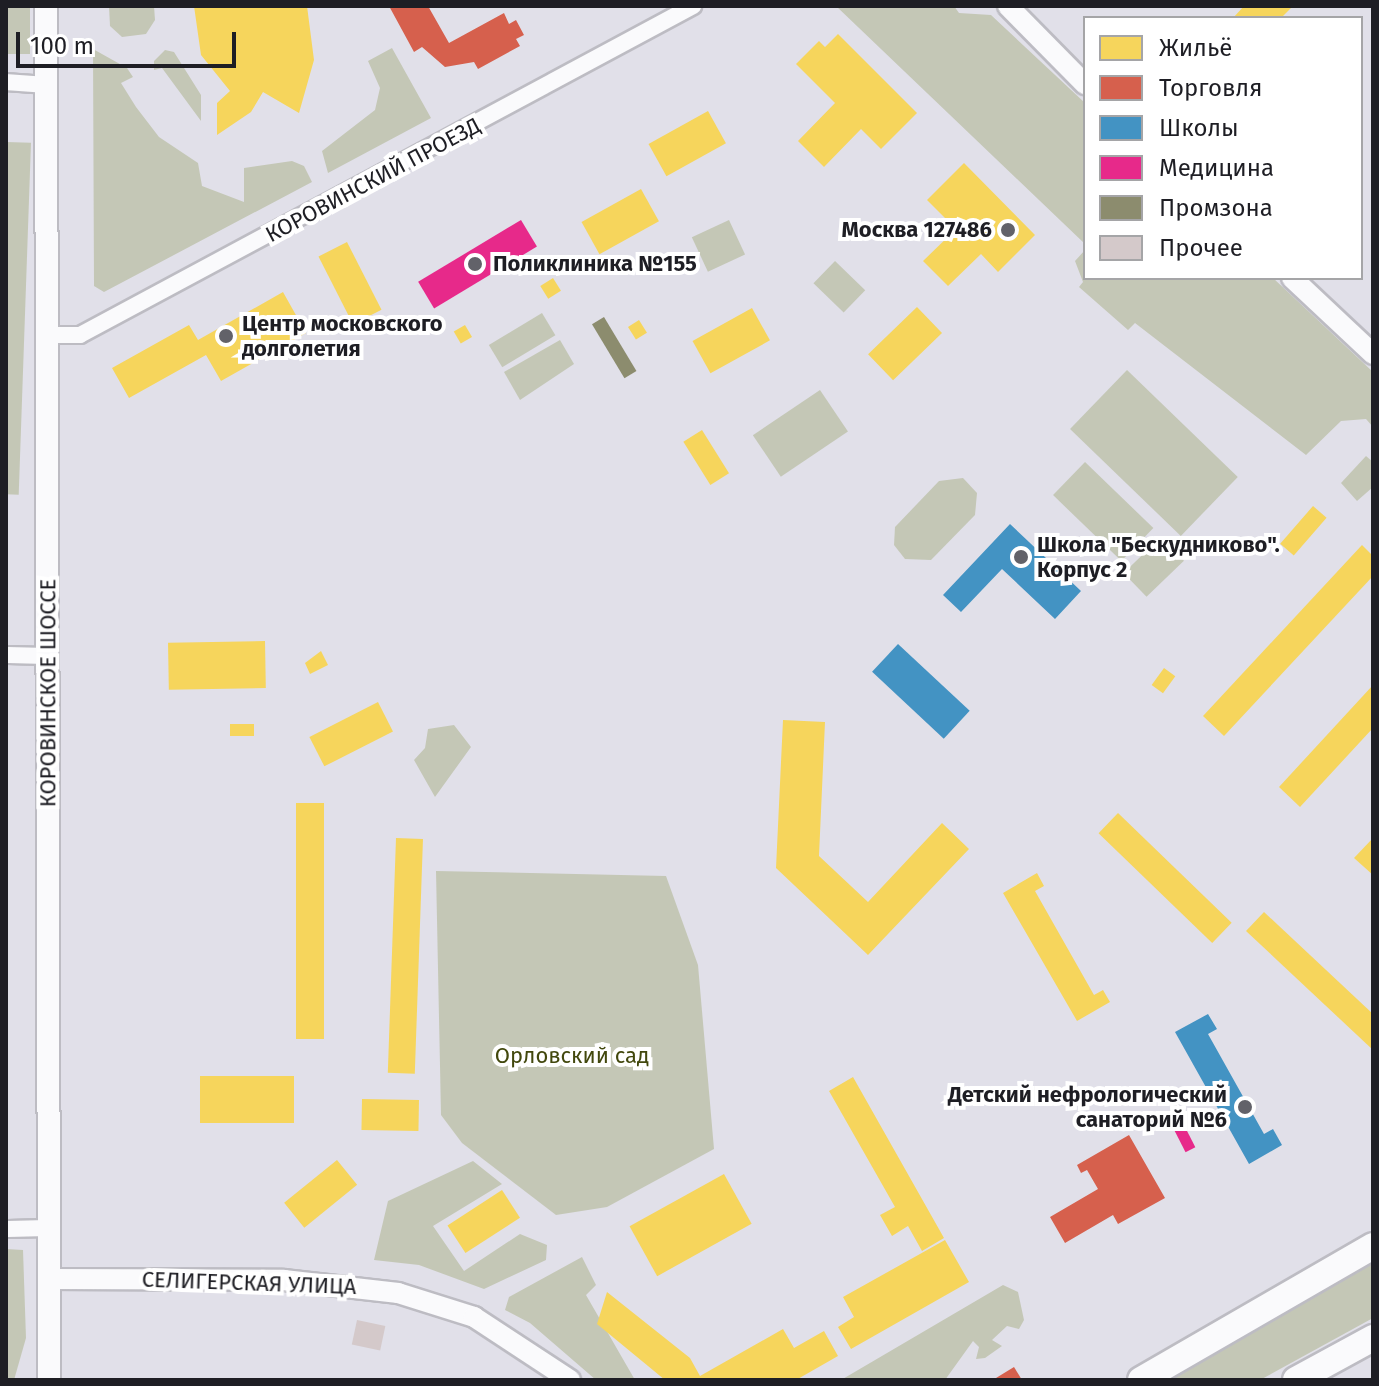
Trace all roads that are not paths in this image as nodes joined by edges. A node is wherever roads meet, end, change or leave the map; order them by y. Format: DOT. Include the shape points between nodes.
graph roads {
  1 [pos="46,6"];
  2 [pos="693,6"];
  3 [pos="1008,6"];
  4 [pos="6,82"];
  5 [pos="1083,82"];
  6 [pos="46,85"];
  7 [pos="1294,280"];
  8 [pos="47,335"];
  9 [pos="1373,354"];
  10 [pos="6,655"];
  11 [pos="48,656"];
  12 [pos="49,1228"];
  13 [pos="6,1229"];
  14 [pos="1373,1246"];
  15 [pos="49,1279"];
  16 [pos="1373,1338"];
  17 [pos="49,1380"];
  18 [pos="570,1380"];
  19 [pos="1141,1380"];
  20 [pos="1296,1380"];
  1 -- 6 [label="main road, КОРОВИНСКОЕ ШОССЕ"];
  2 -- 8 [label="street, КОРОВИНСКИЙ ПРОЕЗД" via="80,335"];
  3 -- 5 [label="street"];
  4 -- 6 [label="street"];
  6 -- 8 [label="main road, КОРОВИНСКОЕ ШОССЕ"];
  7 -- 9 [label="street"];
  8 -- 11 [label="main road, КОРОВИНСКОЕ ШОССЕ"];
  10 -- 11 [label="street"];
  11 -- 12 [label="main road, КОРОВИНСКОЕ ШОССЕ"];
  12 -- 13 [label="street"];
  12 -- 15 [label="main road, КОРОВИНСКОЕ ШОССЕ"];
  14 -- 19 [label="main road"];
  15 -- 17 [label="main road, КОРОВИНСКОЕ ШОССЕ"];
  15 -- 18 [label="street, СЕЛИГЕРСКАЯ УЛИЦА" via="284,1280 384,1290 474,1317"];
  16 -- 20 [label="main road"];
}
